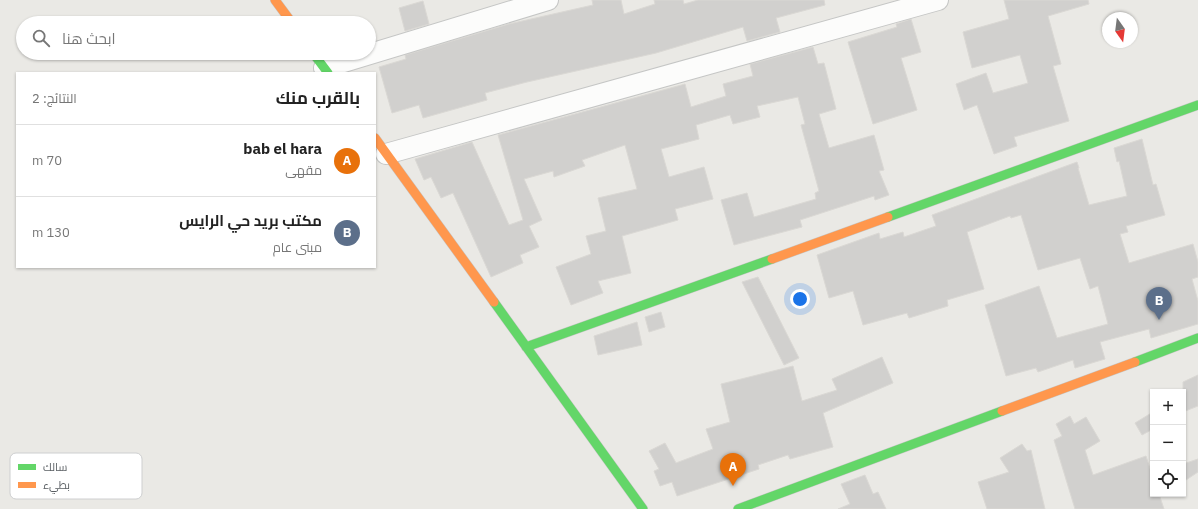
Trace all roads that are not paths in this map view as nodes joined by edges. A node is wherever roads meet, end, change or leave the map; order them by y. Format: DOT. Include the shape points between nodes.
graph roads {
  1 [pos="275,0"];
  2 [pos="548,0"];
  3 [pos="938,0"];
  4 [pos="287,16"];
  5 [pos="376,49"];
  6 [pos="336,60"];
  7 [pos="322,64"];
  8 [pos="1198,105"];
  9 [pos="381,146"];
  10 [pos="1198,338"];
  11 [pos="526,347"];
  12 [pos="643,509"];
  13 [pos="738,509"];
  1 -- 4 [label="street"];
  2 -- 5 [label="street"];
  3 -- 9 [label="street"];
  6 -- 7 [label="street"];
  8 -- 11 [label="street"];
  9 -- 11 [label="street"];
  10 -- 13 [label="street"];
  11 -- 12 [label="street"];
}
